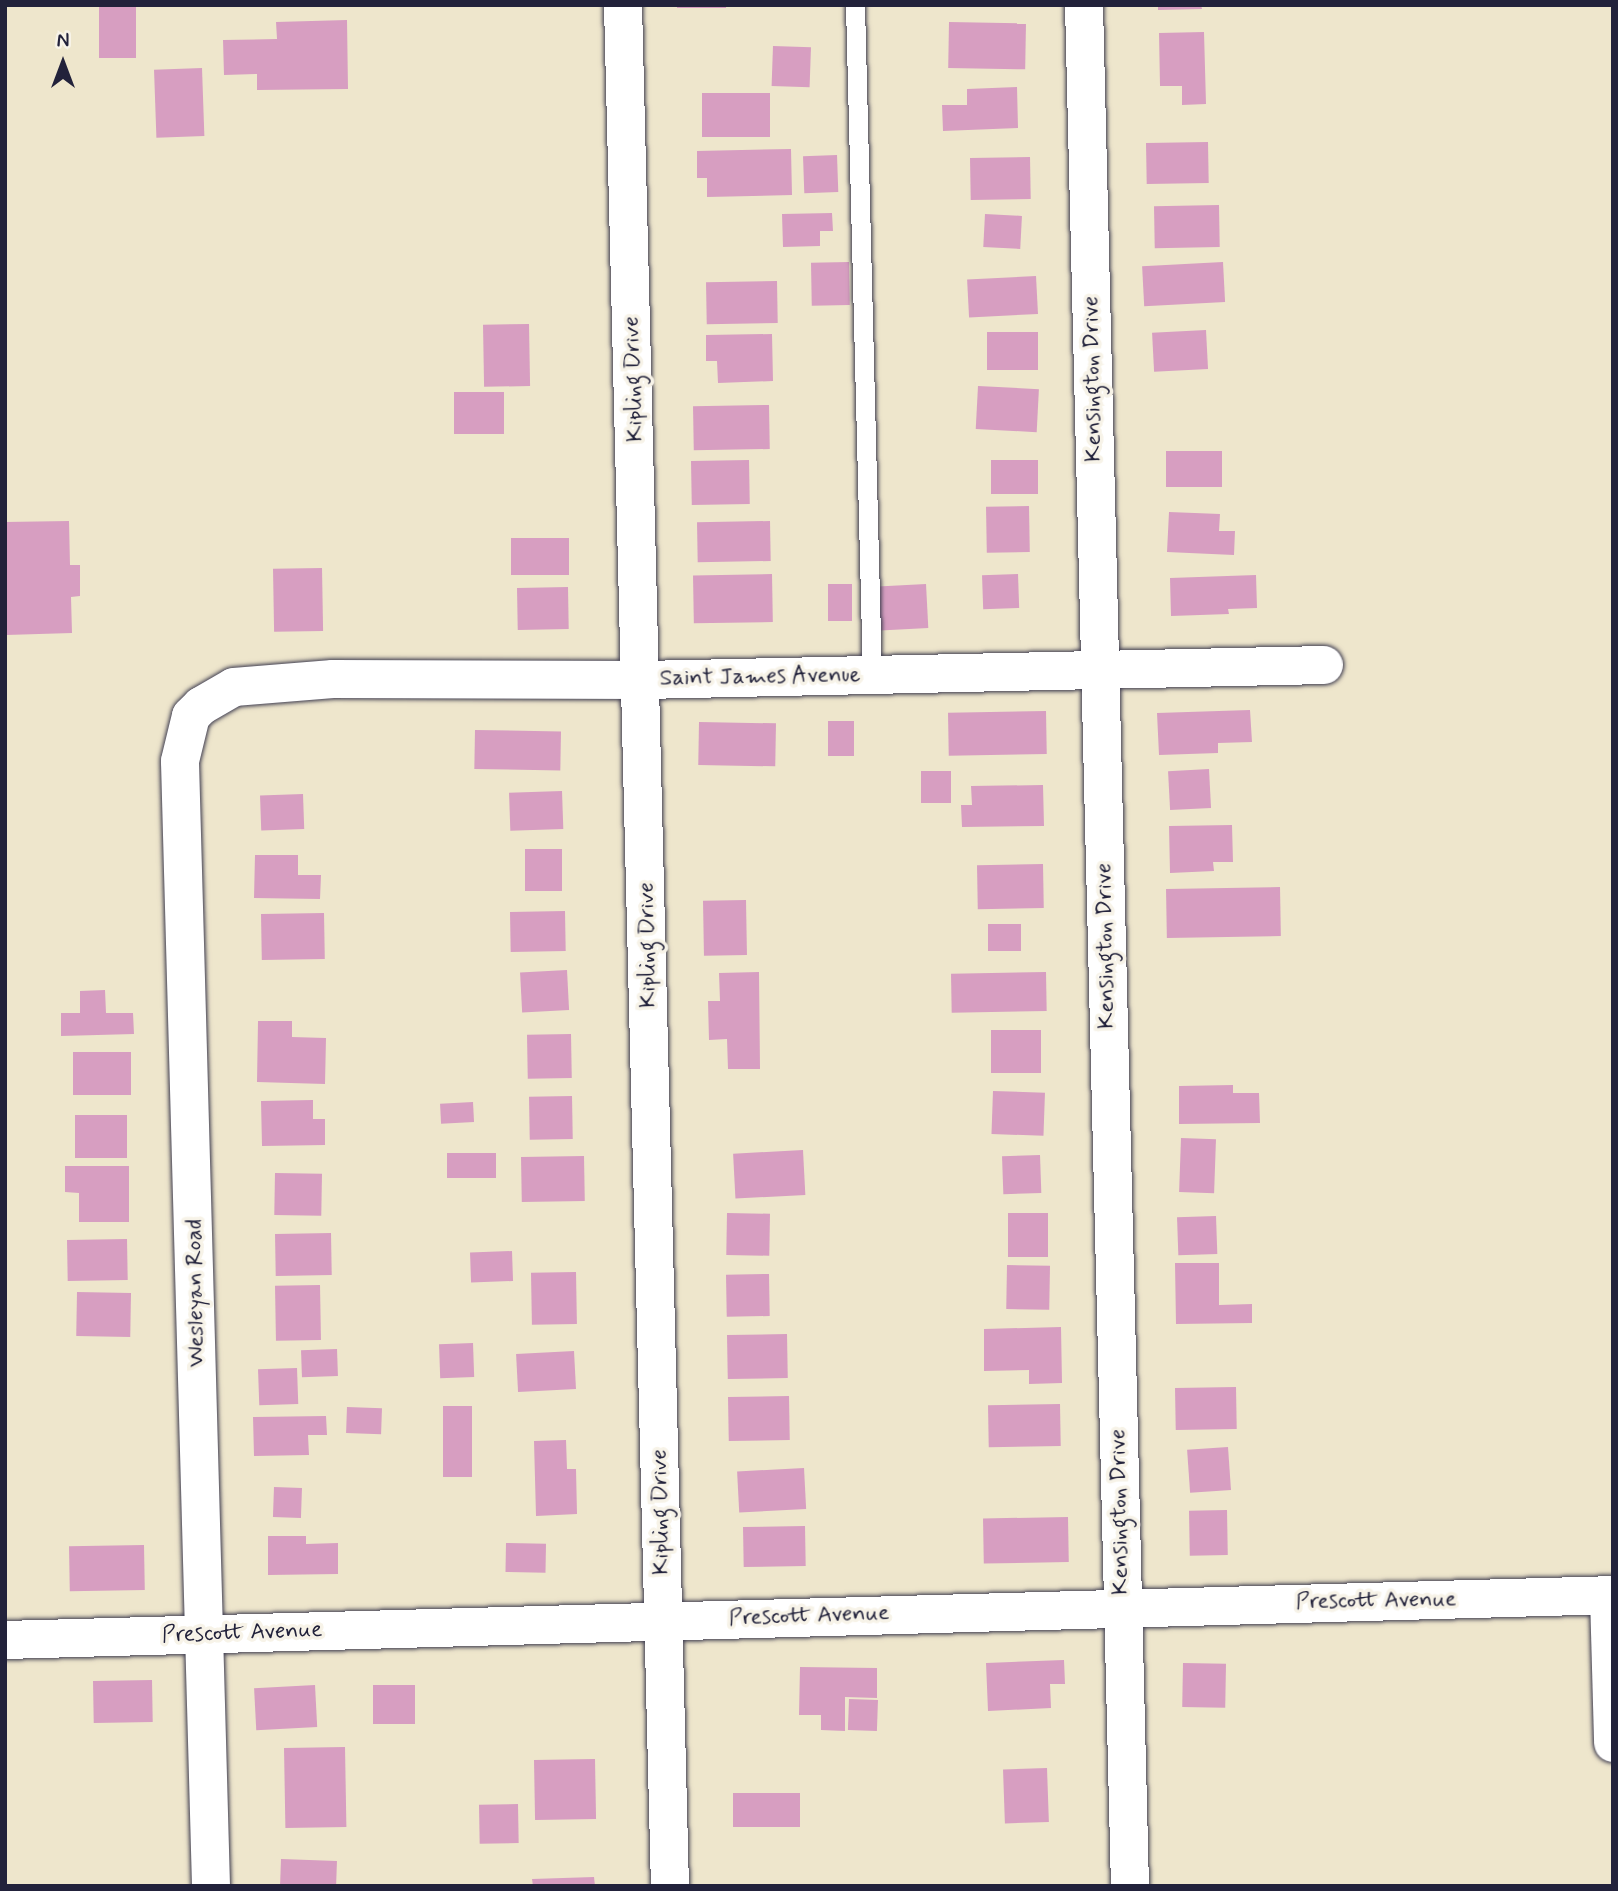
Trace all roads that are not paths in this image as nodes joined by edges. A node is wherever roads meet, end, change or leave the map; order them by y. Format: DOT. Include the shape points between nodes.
graph roads {
  1 [pos="623,5"];
  2 [pos="855,5"];
  3 [pos="1084,5"];
  4 [pos="1324,664"];
  5 [pos="1099,668"];
  6 [pos="872,675"];
  7 [pos="643,680"];
  8 [pos="201,706"];
  9 [pos="1611,1595"];
  10 [pos="1123,1607"];
  11 [pos="663,1620"];
  12 [pos="204,1634"];
  13 [pos="5,1640"];
  14 [pos="1613,1743"];
  15 [pos="211,1886"];
  16 [pos="670,1886"];
  17 [pos="1130,1886"];
  1 -- 7 [label="street, Kipling Drive"];
  2 -- 6 [label="lane"];
  3 -- 5 [label="street, Kensington Drive"];
  4 -- 5 [label="street, Saint James Avenue"];
  5 -- 6 [label="street, Saint James Avenue"];
  5 -- 10 [label="street, Kensington Drive"];
  6 -- 7 [label="street, Saint James Avenue"];
  7 -- 8 [label="street, Saint James Avenue" via="276,681 234,687"];
  7 -- 11 [label="street, Kipling Drive"];
  8 -- 12 [label="street, Wesleyan Road" via="191,716 180,761"];
  9 -- 10 [label="street, Prescott Avenue"];
  9 -- 14 [label="street"];
  10 -- 11 [label="street, Prescott Avenue"];
  10 -- 17 [label="street, Kensington Drive"];
  11 -- 12 [label="street, Prescott Avenue"];
  11 -- 16 [label="street, Kipling Drive"];
  12 -- 13 [label="street, Prescott Avenue"];
  12 -- 15 [label="street, Wesleyan Road"];
}
